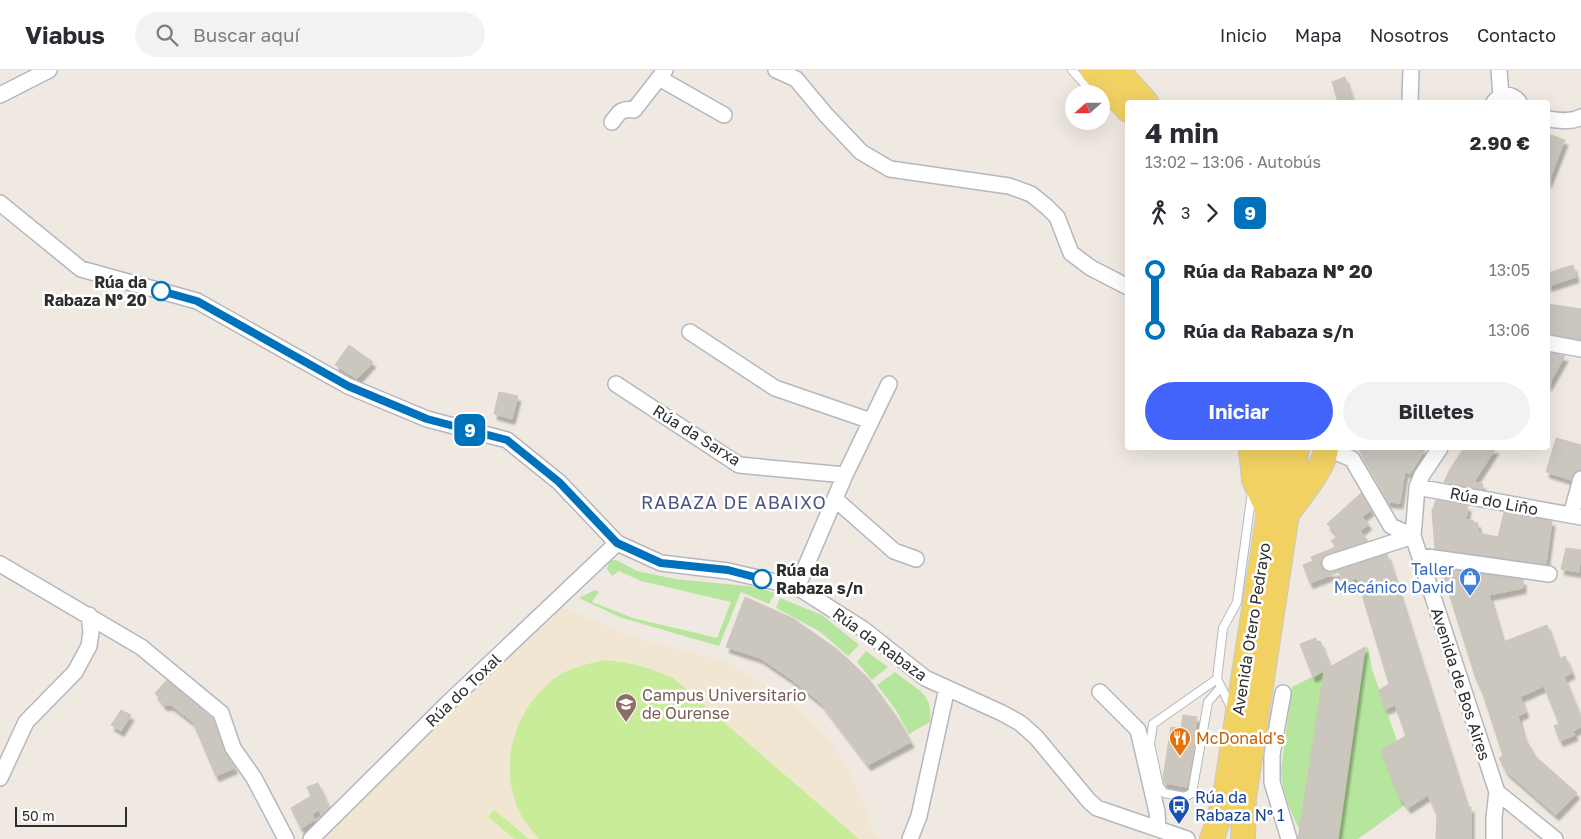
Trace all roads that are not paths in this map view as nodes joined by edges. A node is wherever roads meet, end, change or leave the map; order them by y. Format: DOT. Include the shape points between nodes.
graph roads {
  1 [pos="49,70"];
  2 [pos="776,70"];
  3 [pos="1072,70"];
  4 [pos="1092,70"];
  5 [pos="1117,70"];
  6 [pos="1411,70"];
  7 [pos="1499,70"];
  8 [pos="662,74"];
  9 [pos="1086,85"];
  10 [pos="0,95"];
  11 [pos="1498,99"];
  12 [pos="1126,100"];
  13 [pos="1410,100"];
  14 [pos="1517,100"];
  15 [pos="1125,103"];
  16 [pos="724,115"];
  17 [pos="1581,117"];
  18 [pos="1555,120"];
  19 [pos="612,122"];
  20 [pos="1581,131"];
  21 [pos="0,203"];
  22 [pos="1125,285"];
  23 [pos="690,332"];
  24 [pos="1550,343"];
  25 [pos="1581,349"];
  26 [pos="616,384"];
  27 [pos="889,384"];
  28 [pos="871,421"];
  29 [pos="1251,450"];
  30 [pos="1279,450"];
  31 [pos="1296,450"];
  32 [pos="1439,450"];
  33 [pos="1324,456"];
  34 [pos="1284,472"];
  35 [pos="845,475"];
  36 [pos="1581,479"];
  37 [pos="1254,480"];
  38 [pos="1417,487"];
  39 [pos="835,499"];
  40 [pos="1278,513"];
  41 [pos="1576,516"];
  42 [pos="1413,536"];
  43 [pos="617,543"];
  44 [pos="1420,556"];
  45 [pos="916,559"];
  46 [pos="1330,563"];
  47 [pos="0,564"];
  48 [pos="1549,574"];
  49 [pos="797,587"];
  50 [pos="89,615"];
  51 [pos="1217,679"];
  52 [pos="1221,687"];
  53 [pos="947,688"];
  54 [pos="1100,692"];
  55 [pos="1283,693"];
  56 [pos="1237,718"];
  57 [pos="0,778"];
  58 [pos="1497,792"];
  59 [pos="1163,833"];
  60 [pos="286,839"];
  61 [pos="311,839"];
  62 [pos="910,839"];
  63 [pos="1187,839"];
  64 [pos="1212,839"];
  65 [pos="1243,839"];
  66 [pos="1289,839"];
  67 [pos="1494,839"];
  68 [pos="1555,839"];
  1 -- 10 [label="street"];
  2 -- 22 [label="street" via="796,79 861,152 890,169 1009,186 1031,194 1057,217 1071,253 1091,268"];
  3 -- 9 [label="lane"];
  4 -- 15 [label="main road"];
  5 -- 12 [label="main road"];
  6 -- 13 [label="street"];
  7 -- 11 [label="street"];
  8 -- 16 [label="street"];
  8 -- 19 [label="street" via="634,110 625,108"];
  11 -- 14 [label="street" via="1511,96"];
  17 -- 18 [label="street"];
  18 -- 20 [label="street"];
  21 -- 43 [label="street, Rúa da Rabaza" via="82,269 197,301 348,386 427,419 507,440 559,482"];
  23 -- 28 [label="street" via="775,388"];
  24 -- 25 [label="street"];
  26 -- 35 [label="street, Rúa da Sarxa" via="739,464"];
  27 -- 28 [label="street"];
  28 -- 35 [label="street"];
  29 -- 34 [label="main road"];
  29 -- 37 [label="main road"];
  30 -- 34 [label="main road, Avenida Otero Pedrayo"];
  31 -- 34 [label="main road, Avenida Otero Pedrayo"];
  32 -- 38 [label="street, Avenida de Bos Aires"];
  33 -- 34 [label="main road"];
  33 -- 40 [label="main road"];
  33 -- 42 [label="street" via="1338,453 1352,459 1391,526"];
  34 -- 40 [label="main road, Avenida Otero Pedrayo"];
  35 -- 39 [label="street"];
  36 -- 41 [label="street, Rúa do Liño"];
  37 -- 40 [label="main road"];
  37 -- 51 [label="lane" via="1237,602 1223,628"];
  38 -- 41 [label="street, Rúa do Liño"];
  38 -- 42 [label="street, Avenida de Bos Aires"];
  39 -- 45 [label="street" via="894,551"];
  39 -- 49 [label="street"];
  40 -- 56 [label="main road, Avenida Otero Pedrayo"];
  40 -- 65 [label="main road, Avenida Otero Pedrayo" via="1244,798"];
  42 -- 44 [label="street, Avenida de Bos Aires"];
  42 -- 46 [label="street"];
  43 -- 49 [label="street, Rúa da Rabaza" via="661,563 728,570"];
  43 -- 61 [label="street, Rúa do Toxal"];
  44 -- 48 [label="street"];
  44 -- 58 [label="street, Avenida de Bos Aires"];
  47 -- 50 [label="street"];
  49 -- 53 [label="street, Rúa da Rabaza" via="863,629 925,678"];
  50 -- 57 [label="street" via="89,646 75,672 26,722"];
  50 -- 60 [label="street" via="141,647 221,713 233,748 254,778"];
  51 -- 52 [label="lane"];
  51 -- 52 [label="lane" via="1153,724 1150,744 1158,786 1164,793 1185,797 1192,793 1208,702"];
  52 -- 56 [label="lane"];
  53 -- 59 [label="street, Rúa da Rabaza" via="1020,723 1097,808"];
  53 -- 62 [label="street" via="920,816"];
  54 -- 59 [label="street" via="1138,730"];
  55 -- 66 [label="street" via="1272,755 1272,782"];
  56 -- 64 [label="main road, Avenida Otero Pedrayo" via="1224,802"];
  58 -- 67 [label="street, Avenida de Bos Aires"];
  58 -- 68 [label="street"];
  59 -- 63 [label="street, Rúa da Rabaza"];
}
